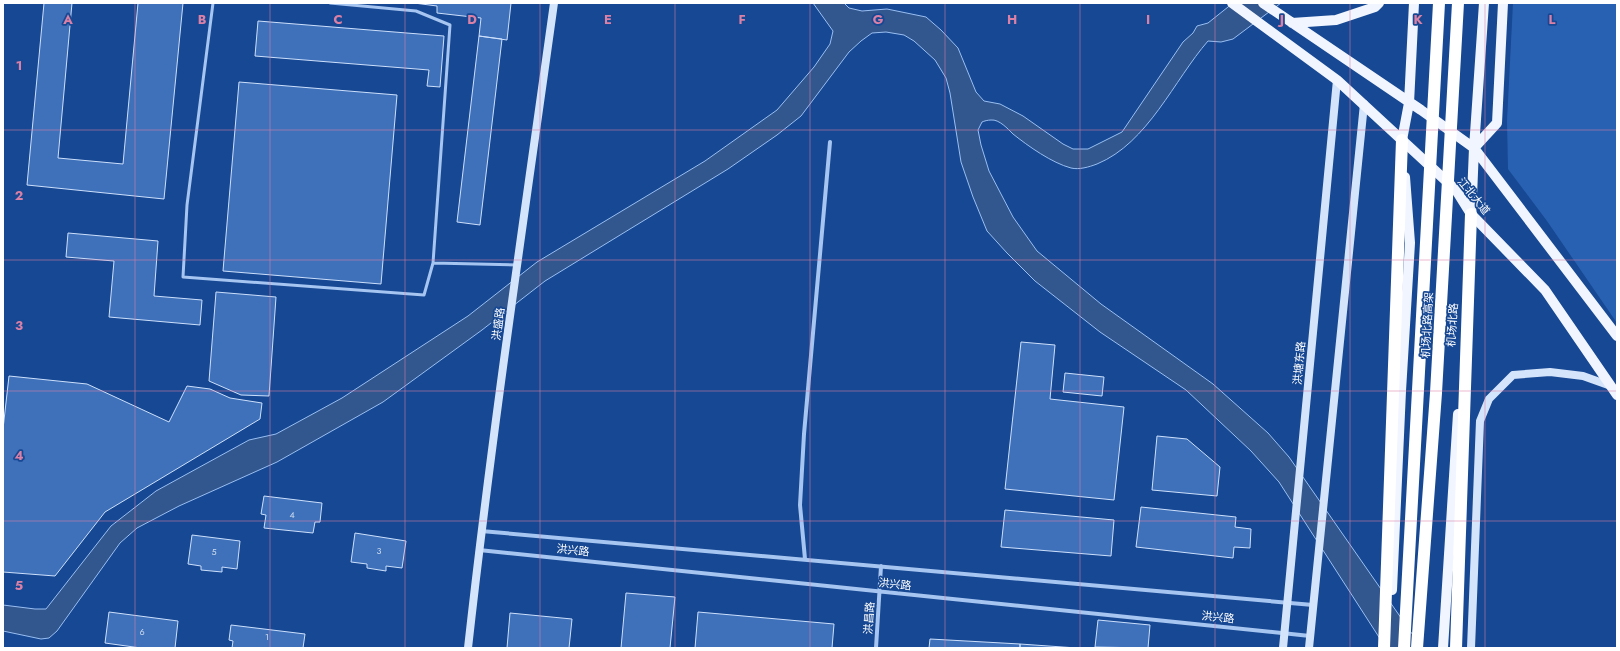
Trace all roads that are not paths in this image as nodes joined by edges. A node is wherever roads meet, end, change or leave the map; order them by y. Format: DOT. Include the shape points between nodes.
graph roads {
  1 [pos="213,3"];
  2 [pos="330,3"];
  3 [pos="554,3"];
  4 [pos="1232,3"];
  5 [pos="1263,3"];
  6 [pos="1378,3"];
  7 [pos="1414,3"];
  8 [pos="1439,3"];
  9 [pos="1458,3"];
  10 [pos="1484,3"];
  11 [pos="1504,3"];
  12 [pos="1291,22"];
  13 [pos="1337,80"];
  14 [pos="1409,103"];
  15 [pos="1364,104"];
  16 [pos="1402,140"];
  17 [pos="830,142"];
  18 [pos="1474,148"];
  19 [pos="1471,214"];
  20 [pos="433,263"];
  21 [pos="517,265"];
  22 [pos="1617,336"];
  23 [pos="1610,386"];
  24 [pos="1617,395"];
  25 [pos="481,531"];
  26 [pos="479,550"];
  27 [pos="805,559"];
  28 [pos="881,566"];
  29 [pos="880,592"];
  30 [pos="1288,602"];
  31 [pos="1313,605"];
  32 [pos="1285,633"];
  33 [pos="1310,636"];
  34 [pos="468,648"];
  35 [pos="876,648"];
  36 [pos="1283,648"];
  37 [pos="1309,648"];
  38 [pos="1384,648"];
  39 [pos="1388,648"];
  40 [pos="1404,648"];
  41 [pos="1417,648"];
  42 [pos="1443,648"];
  43 [pos="1456,648"];
  44 [pos="1471,648"];
  1 -- 20 [label="lane" via="187,205 183,277 424,295"];
  2 -- 20 [label="lane" via="416,11 450,25"];
  3 -- 21 [label="main road, 洪盛路"];
  4 -- 13 [label="main road, 江北大道"];
  5 -- 12 [label="main road"];
  6 -- 12 [label="main road" via="1375,7 1336,20"];
  7 -- 14 [label="main road"];
  8 -- 40 [label="highway, 机场北路高架"];
  9 -- 41 [label="highway, 机场北路高架" via="1436,393"];
  10 -- 18 [label="main road, 机场北路"];
  11 -- 18 [label="main road" via="1497,123"];
  12 -- 14 [label="main road"];
  13 -- 15 [label="main road, 江北大道"];
  13 -- 30 [label="main road, 洪塘东路"];
  14 -- 16 [label="main road"];
  14 -- 18 [label="main road"];
  15 -- 16 [label="main road, 江北大道"];
  15 -- 31 [label="main road"];
  16 -- 19 [label="main road, 江北大道" via="1456,190"];
  16 -- 38 [label="highway"];
  16 -- 39 [label="main road" via="1410,243"];
  17 -- 27 [label="street" via="800,505"];
  18 -- 19 [label="main road, 机场北路"];
  18 -- 22 [label="main road"];
  19 -- 23 [label="main road, 江北大道" via="1546,290"];
  19 -- 42 [label="main road, 机场北路"];
  19 -- 43 [label="highway"];
  20 -- 21 [label="lane"];
  21 -- 25 [label="main road, 洪盛路"];
  23 -- 24 [label="main road, 江北大道"];
  23 -- 44 [label="main road" via="1583,376 1550,372 1513,376 1490,399 1480,421"];
  25 -- 26 [label="main road, 洪盛路"];
  25 -- 27 [label="street, 洪兴路"];
  26 -- 29 [label="street, 洪兴路"];
  26 -- 34 [label="main road, 洪盛路"];
  27 -- 28 [label="street, 洪兴路"];
  28 -- 29 [label="street, 洪昌路"];
  28 -- 30 [label="street, 洪兴路"];
  29 -- 32 [label="street, 洪兴路"];
  29 -- 35 [label="street, 洪昌路"];
  30 -- 31 [label="street, 洪兴路"];
  30 -- 32 [label="main road, 洪塘东路"];
  31 -- 33 [label="main road"];
  32 -- 33 [label="street, 洪兴路"];
  32 -- 36 [label="main road, 洪塘东路"];
  33 -- 37 [label="main road"];
}
